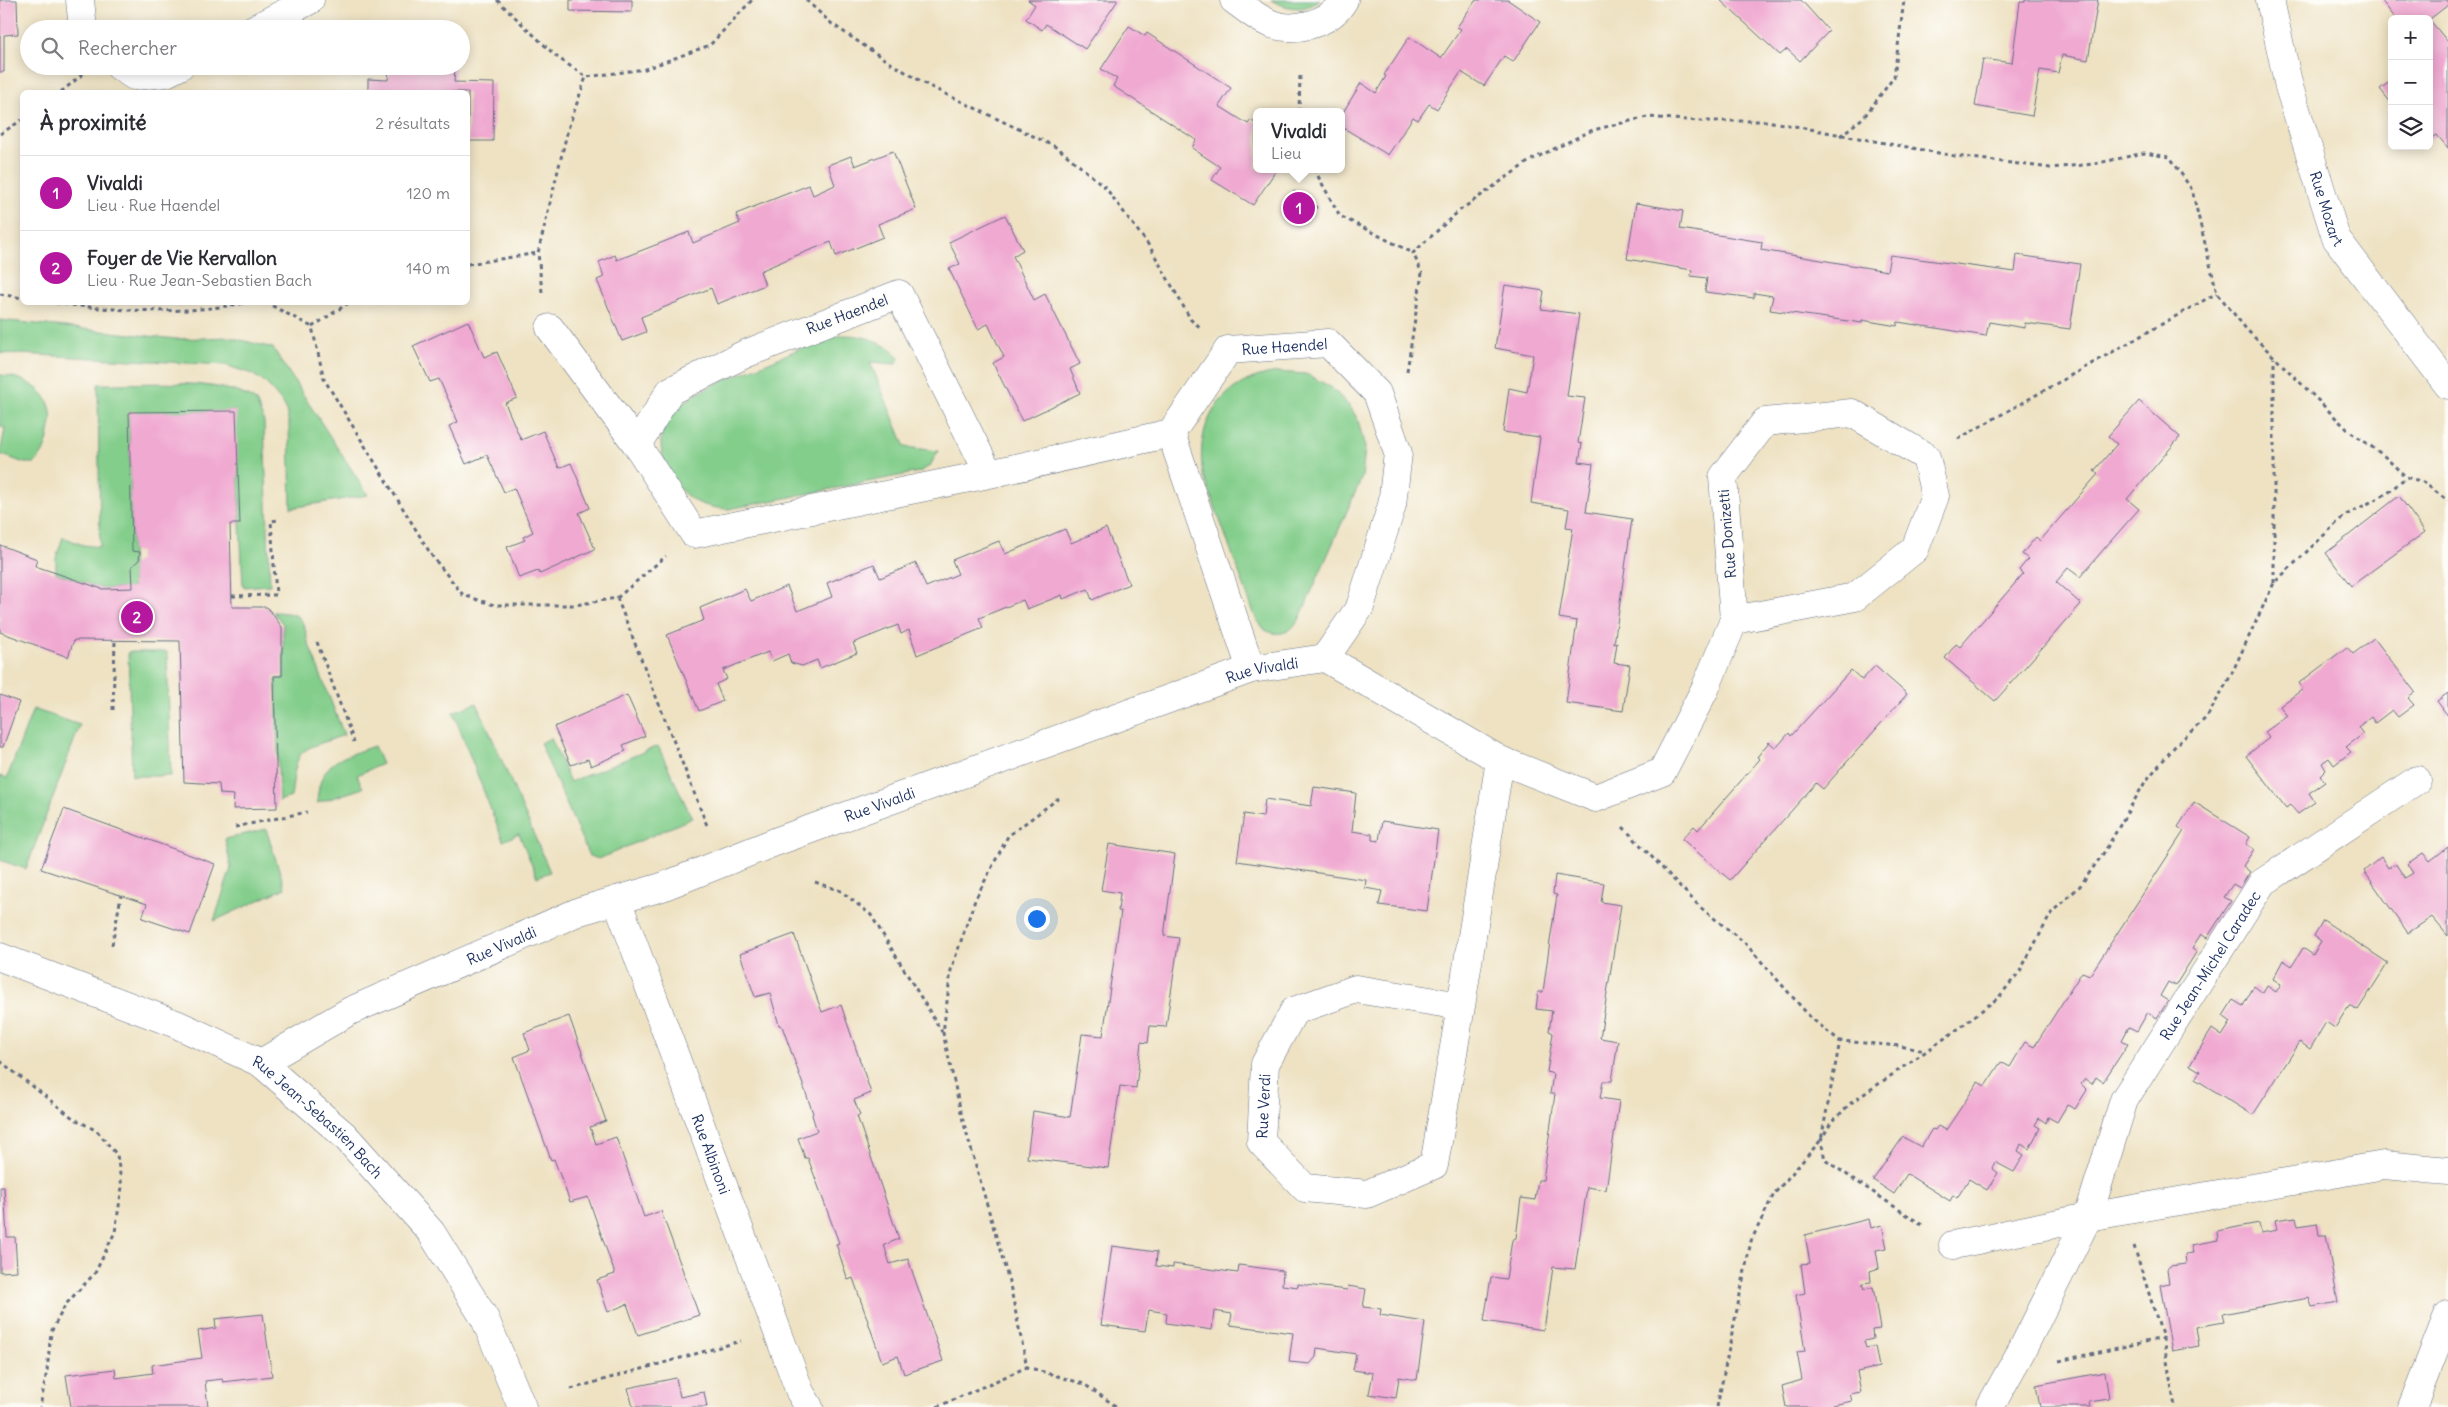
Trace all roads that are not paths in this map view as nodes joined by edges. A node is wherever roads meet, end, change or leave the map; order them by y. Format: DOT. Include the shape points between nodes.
graph roads {
  1 [pos="80,0"];
  2 [pos="310,0"];
  3 [pos="1234,0"];
  4 [pos="1344,0"];
  5 [pos="2270,0"];
  6 [pos="82,20"];
  7 [pos="271,20"];
  8 [pos="132,75"];
  9 [pos="145,75"];
  10 [pos="550,328"];
  11 [pos="2448,385"];
  12 [pos="1171,433"];
  13 [pos="637,445"];
  14 [pos="989,474"];
  15 [pos="1734,620"];
  16 [pos="1325,658"];
  17 [pos="1251,669"];
  18 [pos="1500,760"];
  19 [pos="2416,780"];
  20 [pos="617,900"];
  21 [pos="0,957"];
  22 [pos="1461,1006"];
  23 [pos="261,1063"];
  24 [pos="2448,1171"];
  25 [pos="2088,1217"];
  26 [pos="1953,1246"];
  27 [pos="2448,1315"];
  28 [pos="522,1407"];
  29 [pos="809,1407"];
  30 [pos="1990,1407"];
  31 [pos="2412,1407"];
  1 -- 6 [label="street"];
  2 -- 7 [label="street"];
  3 -- 4 [label="street" via="1267,22 1288,27 1308,25 1327,18"];
  5 -- 11 [label="street, Rue Mozart" via="2289,87 2336,238"];
  8 -- 9 [label="street"];
  10 -- 13 [label="street"];
  12 -- 14 [label="street"];
  12 -- 16 [label="street, Rue Haendel" via="1228,350 1328,343 1377,393 1398,453 1392,505 1360,607"];
  12 -- 17 [label="street"];
  13 -- 14 [label="street" via="694,534"];
  13 -- 14 [label="street, Rue Haendel" via="670,391 745,354 899,294"];
  15 -- 15 [label="street, Rue Donizetti" via="1723,477 1765,422 1852,412 1926,457 1936,496 1915,549 1855,597"];
  15 -- 18 [label="street, Rue Donizetti" via="1705,689 1662,772 1596,798"];
  16 -- 17 [label="street, Rue Vivaldi"];
  16 -- 18 [label="street"];
  17 -- 20 [label="street, Rue Vivaldi" via="775,842 662,887"];
  18 -- 22 [label="street, Rue Verdi"];
  19 -- 25 [label="street, Rue Jean-Michel Caradec" via="2262,883 2124,1100"];
  20 -- 23 [label="street, Rue Vivaldi" via="580,910 350,1011"];
  20 -- 29 [label="street, Rue Albinoni" via="800,1392"];
  21 -- 23 [label="street, Rue Jean-Sebastien Bach" via="176,1024"];
  22 -- 22 [label="street, Rue Verdi" via="1356,988 1294,1011 1266,1064 1261,1142 1305,1188 1367,1194 1434,1165"];
  23 -- 28 [label="street, Rue Jean-Sebastien Bach" via="345,1136 431,1232 485,1318"];
  24 -- 25 [label="street" via="2384,1165"];
  25 -- 26 [label="street"];
  25 -- 30 [label="street, Rue Jean-Michel Caradec" via="2024,1348"];
  27 -- 31 [label="street"];
}
